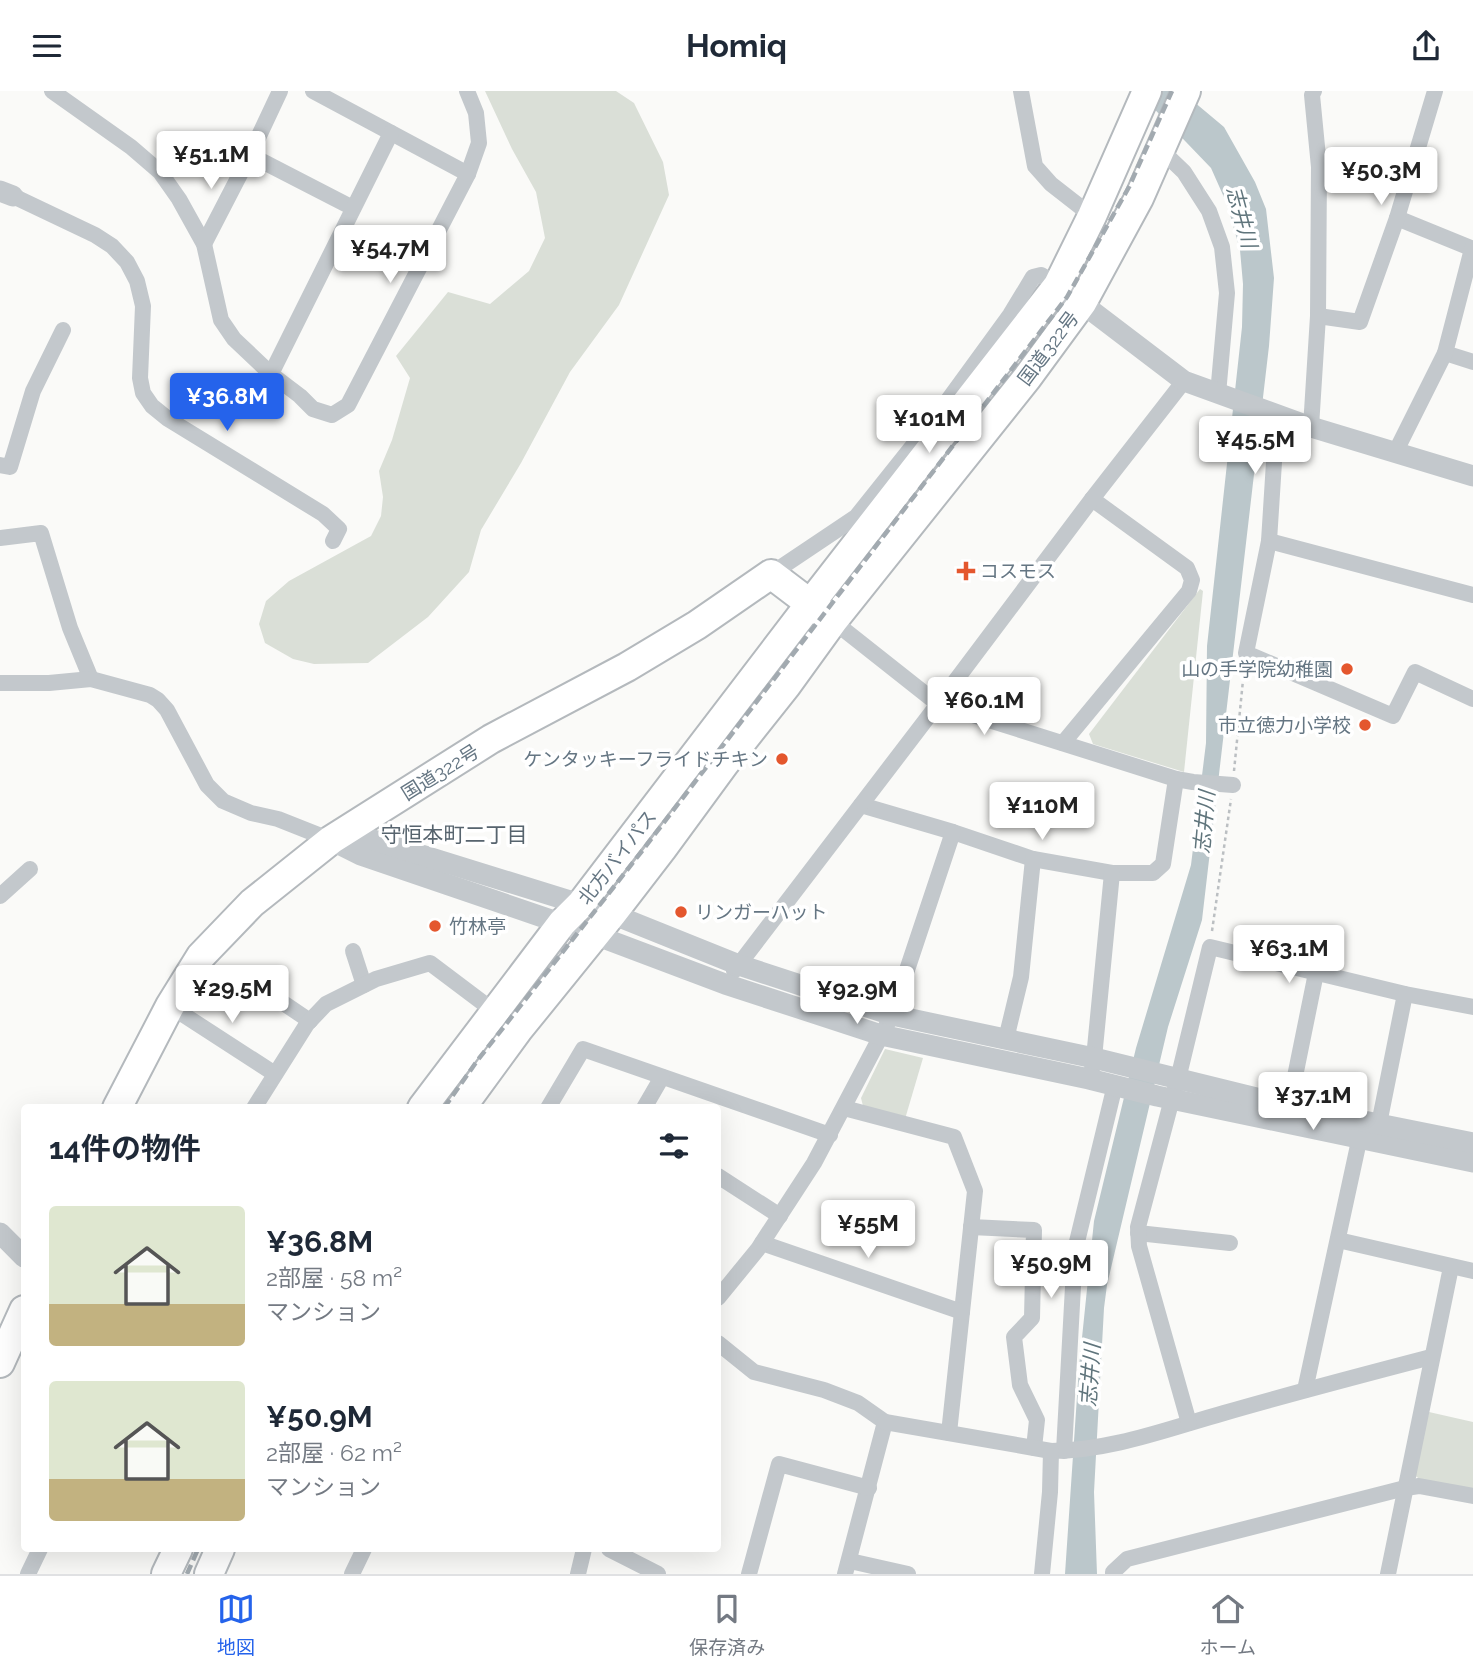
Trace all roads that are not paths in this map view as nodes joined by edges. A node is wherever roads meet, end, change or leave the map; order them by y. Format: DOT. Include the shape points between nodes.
graph roads {
  1 [pos="52,91"];
  2 [pos="280,91"];
  3 [pos="313,91"];
  4 [pos="467,91"];
  5 [pos="1021,91"];
  6 [pos="1186,91"];
  7 [pos="1314,91"];
  8 [pos="1435,91"];
  9 [pos="1143,100"];
  10 [pos="391,133"];
  11 [pos="1164,138"];
  12 [pos="250,155"];
  13 [pos="468,174"];
  14 [pos="6,193"];
  15 [pos="353,208"];
  16 [pos="1092,216"];
  17 [pos="1397,218"];
  18 [pos="204,244"];
  19 [pos="1473,249"];
  20 [pos="1058,285"];
  21 [pos="1082,303"];
  22 [pos="1318,316"];
  23 [pos="63,330"];
  24 [pos="1445,353"];
  25 [pos="1473,362"];
  26 [pos="271,374"];
  27 [pos="1184,381"];
  28 [pos="1222,395"];
  29 [pos="1277,415"];
  30 [pos="1311,427"];
  31 [pos="1395,453"];
  32 [pos="0,465"];
  33 [pos="1473,476"];
  34 [pos="1092,499"];
  35 [pos="0,538"];
  36 [pos="333,541"];
  37 [pos="1269,541"];
  38 [pos="771,574"];
  39 [pos="1473,595"];
  40 [pos="810,604"];
  41 [pos="833,621"];
  42 [pos="91,678"];
  43 [pos="0,683"];
  44 [pos="1473,699"];
  45 [pos="939,703"];
  46 [pos="1063,743"];
  47 [pos="1176,779"];
  48 [pos="1227,784"];
  49 [pos="861,805"];
  50 [pos="953,832"];
  51 [pos="331,839"];
  52 [pos="1033,859"];
  53 [pos="30,869"];
  54 [pos="1112,873"];
  55 [pos="0,896"];
  56 [pos="571,914"];
  57 [pos="603,925"];
  58 [pos="353,951"];
  59 [pos="739,965"];
  60 [pos="1316,973"];
  61 [pos="251,981"];
  62 [pos="725,984"];
  63 [pos="364,985"];
  64 [pos="1405,994"];
  65 [pos="170,1006"];
  66 [pos="1473,1007"];
  67 [pos="495,1012"];
  68 [pos="892,1015"];
  69 [pos="310,1021"];
  70 [pos="881,1035"];
  71 [pos="1006,1039"];
  72 [pos="1092,1069"];
  73 [pos="275,1074"];
  74 [pos="662,1077"];
  75 [pos="1118,1086"];
  76 [pos="1168,1087"];
  77 [pos="119,1104"];
  78 [pos="256,1104"];
  79 [pos="425,1104"];
  80 [pos="464,1104"];
  81 [pos="550,1104"];
  82 [pos="646,1104"];
  83 [pos="1289,1106"];
  84 [pos="844,1108"];
  85 [pos="1367,1128"];
  86 [pos="830,1135"];
  87 [pos="1473,1143"];
  88 [pos="1473,1162"];
  89 [pos="721,1178"];
  90 [pos="780,1216"];
  91 [pos="971,1227"];
  92 [pos="0,1233"];
  93 [pos="1138,1233"];
  94 [pos="1338,1240"];
  95 [pos="762,1243"];
  96 [pos="1230,1243"];
  97 [pos="21,1254"];
  98 [pos="1451,1267"];
  99 [pos="1473,1271"];
  100 [pos="721,1294"];
  101 [pos="962,1312"];
  102 [pos="21,1317"];
  103 [pos="721,1345"];
  104 [pos="1432,1357"];
  105 [pos="0,1363"];
  106 [pos="1305,1390"];
  107 [pos="886,1422"];
  108 [pos="1189,1423"];
  109 [pos="949,1433"];
  110 [pos="1050,1450"];
  111 [pos="869,1488"];
  112 [pos="1405,1488"];
  113 [pos="1473,1496"];
  114 [pos="39,1552"];
  115 [pos="177,1552"];
  116 [pos="219,1552"];
  117 [pos="363,1552"];
  118 [pos="583,1552"];
  119 [pos="616,1552"];
  120 [pos="847,1568"];
  121 [pos="28,1574"];
  122 [pos="166,1574"];
  123 [pos="209,1574"];
  124 [pos="352,1574"];
  125 [pos="578,1574"];
  126 [pos="658,1574"];
  127 [pos="748,1574"];
  128 [pos="908,1574"];
  129 [pos="1042,1574"];
  130 [pos="1112,1574"];
  131 [pos="1388,1574"];
  1 -- 18 [label="street" via="160,172"];
  2 -- 12 [label="street"];
  3 -- 10 [label="street"];
  4 -- 13 [label="street" via="476,113 479,143"];
  5 -- 16 [label="street" via="1035,166"];
  6 -- 11 [label="highway, 国道322号"];
  7 -- 22 [label="street" via="1319,167"];
  8 -- 17 [label="street"];
  9 -- 16 [label="highway, 国道322号"];
  10 -- 13 [label="street"];
  10 -- 15 [label="street"];
  11 -- 21 [label="highway, 国道322号" via="1139,198"];
  11 -- 28 [label="street" via="1209,211 1222,247 1227,293"];
  12 -- 15 [label="street"];
  12 -- 18 [label="street"];
  13 -- 26 [label="street" via="348,405 332,415 313,409"];
  14 -- 36 [label="street" via="112,246 137,281 143,306 140,378 152,406 323,513 339,529"];
  15 -- 26 [label="street"];
  16 -- 20 [label="highway, 国道322号"];
  17 -- 19 [label="street"];
  17 -- 22 [label="street" via="1360,322"];
  18 -- 26 [label="street" via="221,320"];
  19 -- 24 [label="street"];
  20 -- 21 [label="street"];
  20 -- 38 [label="street" via="1041,275 1033,277 935,418 856,517"];
  20 -- 40 [label="highway, 国道322号"];
  21 -- 27 [label="street"];
  21 -- 41 [label="highway, 国道322号"];
  22 -- 30 [label="street"];
  23 -- 32 [label="street" via="33,391 10,467"];
  24 -- 25 [label="street"];
  24 -- 31 [label="street"];
  27 -- 28 [label="street"];
  27 -- 34 [label="street"];
  28 -- 29 [label="street"];
  29 -- 30 [label="street"];
  29 -- 37 [label="street"];
  30 -- 31 [label="street"];
  31 -- 33 [label="street"];
  34 -- 45 [label="street"];
  34 -- 46 [label="street" via="1187,568 1192,580 1189,591"];
  35 -- 42 [label="street" via="41,533 70,628"];
  37 -- 39 [label="street"];
  37 -- 44 [label="street" via="1246,653 1393,716 1415,672"];
  38 -- 40 [label="highway"];
  38 -- 51 [label="highway, 国道322号" via="697,625 491,739"];
  40 -- 41 [label="highway"];
  40 -- 56 [label="highway, 北方バイパス"];
  41 -- 45 [label="street"];
  41 -- 57 [label="highway, 北方バイパス"];
  42 -- 43 [label="street"];
  42 -- 51 [label="street" via="158,700 207,785 223,801"];
  45 -- 46 [label="street"];
  45 -- 49 [label="street"];
  46 -- 47 [label="street"];
  47 -- 48 [label="street"];
  47 -- 54 [label="street" via="1163,864 1153,873"];
  49 -- 50 [label="street"];
  49 -- 59 [label="street"];
  50 -- 52 [label="street"];
  50 -- 68 [label="street"];
  51 -- 56 [label="street" via="361,855"];
  51 -- 65 [label="highway, 国道322号" via="227,928 201,956"];
  52 -- 54 [label="street"];
  52 -- 71 [label="street" via="1021,978"];
  53 -- 55 [label="street"];
  54 -- 72 [label="street"];
  56 -- 57 [label="street"];
  56 -- 67 [label="highway, 北方バイパス"];
  57 -- 59 [label="street"];
  57 -- 62 [label="street"];
  57 -- 80 [label="highway, 北方バイパス"];
  58 -- 63 [label="street"];
  59 -- 62 [label="street"];
  59 -- 68 [label="street"];
  60 -- 64 [label="street"];
  60 -- 76 [label="street" via="1210,947"];
  60 -- 83 [label="street"];
  61 -- 69 [label="street"];
  62 -- 70 [label="street"];
  63 -- 67 [label="street" via="430,963"];
  63 -- 69 [label="street" via="326,1004"];
  64 -- 66 [label="street"];
  64 -- 85 [label="street"];
  65 -- 73 [label="street"];
  65 -- 77 [label="highway, 国道322号"];
  67 -- 79 [label="highway, 北方バイパス"];
  68 -- 70 [label="street"];
  68 -- 71 [label="street"];
  69 -- 73 [label="street"];
  70 -- 72 [label="street"];
  70 -- 84 [label="street"];
  71 -- 72 [label="street"];
  72 -- 75 [label="street"];
  72 -- 76 [label="street" via="1124,1065"];
  73 -- 78 [label="street"];
  74 -- 81 [label="street" via="583,1049"];
  74 -- 82 [label="street"];
  74 -- 86 [label="street"];
  75 -- 76 [label="street"];
  75 -- 110 [label="street" via="1075,1250"];
  76 -- 83 [label="street"];
  76 -- 85 [label="street"];
  76 -- 93 [label="street"];
  83 -- 85 [label="street"];
  84 -- 86 [label="street"];
  84 -- 91 [label="street" via="954,1137 975,1191"];
  85 -- 87 [label="street"];
  85 -- 88 [label="street"];
  85 -- 94 [label="street"];
  86 -- 90 [label="street"];
  89 -- 90 [label="street"];
  90 -- 95 [label="street"];
  91 -- 101 [label="street"];
  91 -- 110 [label="street" via="1034,1230 1032,1318 1014,1337 1020,1385"];
  92 -- 97 [label="street"];
  93 -- 96 [label="street"];
  93 -- 108 [label="street"];
  94 -- 98 [label="street"];
  94 -- 106 [label="street"];
  95 -- 100 [label="street"];
  95 -- 101 [label="street"];
  98 -- 99 [label="street"];
  98 -- 104 [label="street"];
  101 -- 109 [label="street"];
  102 -- 105 [label="highway"];
  103 -- 107 [label="street" via="754,1372 836,1394"];
  104 -- 106 [label="street"];
  104 -- 112 [label="street"];
  106 -- 108 [label="street"];
  107 -- 109 [label="street"];
  107 -- 111 [label="street"];
  108 -- 110 [label="street" via="1112,1444"];
  109 -- 110 [label="street"];
  110 -- 129 [label="street"];
  111 -- 120 [label="street"];
  111 -- 127 [label="street" via="779,1464"];
  112 -- 113 [label="street" via="1419,1486"];
  112 -- 130 [label="street" via="1127,1559"];
  112 -- 131 [label="street"];
  114 -- 121 [label="street"];
  115 -- 122 [label="highway"];
  116 -- 123 [label="highway"];
  117 -- 124 [label="street"];
  118 -- 125 [label="street"];
  119 -- 126 [label="street"];
  120 -- 128 [label="street"];
}
